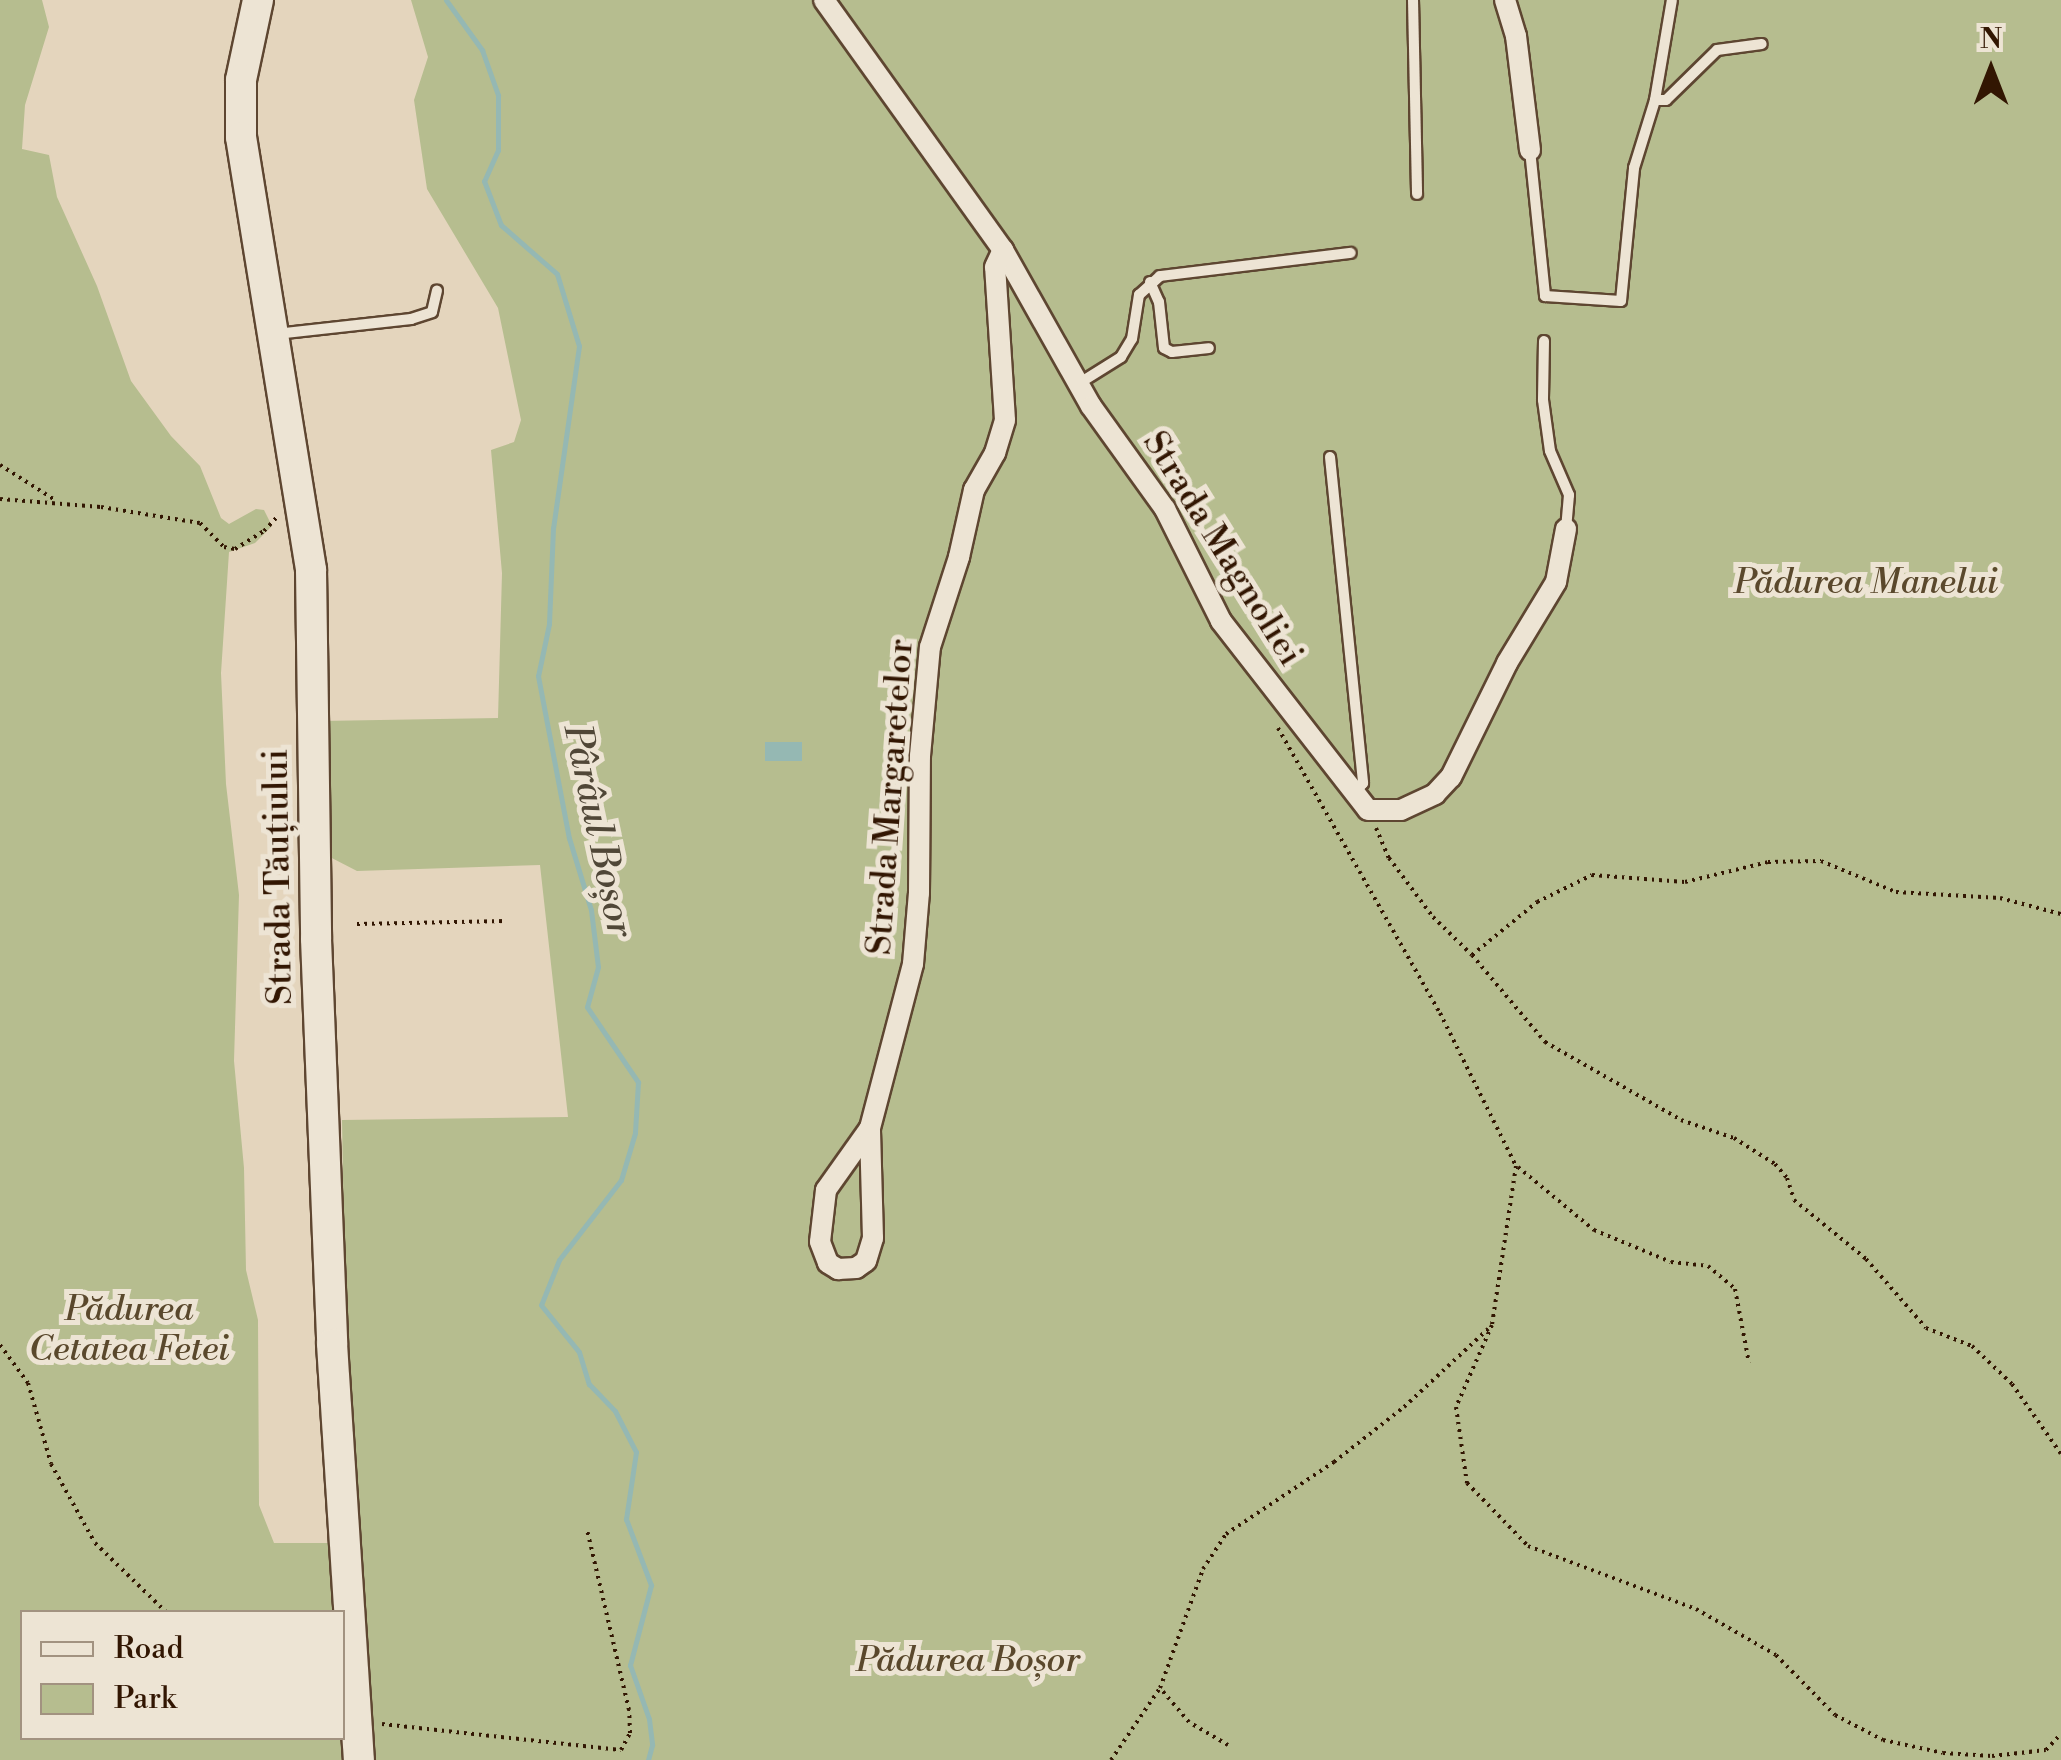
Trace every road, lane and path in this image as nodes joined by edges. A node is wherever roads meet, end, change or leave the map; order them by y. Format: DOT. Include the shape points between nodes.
graph roads {
  1 [pos="258,0"];
  2 [pos="824,0"];
  3 [pos="1412,0"];
  4 [pos="1505,0"];
  5 [pos="1672,0"];
  6 [pos="1762,44"];
  7 [pos="1655,100"];
  8 [pos="1530,150"];
  9 [pos="1416,194"];
  10 [pos="1004,250"];
  11 [pos="1351,253"];
  12 [pos="1150,282"];
  13 [pos="437,290"];
  14 [pos="275,334"];
  15 [pos="1544,341"];
  16 [pos="1210,348"];
  17 [pos="1078,384"];
  18 [pos="1330,458"];
  19 [pos="0,465"];
  20 [pos="300,484"];
  21 [pos="0,499"];
  22 [pos="58,503"];
  23 [pos="1566,529"];
  24 [pos="1273,718"];
  25 [pos="1361,802"];
  26 [pos="2061,914"];
  27 [pos="506,921"];
  28 [pos="357,924"];
  29 [pos="1472,955"];
  30 [pos="870,1128"];
  31 [pos="1516,1166"];
  32 [pos="1492,1325"];
  33 [pos="0,1345"];
  34 [pos="1748,1363"];
  35 [pos="2061,1454"];
  36 [pos="587,1529"];
  37 [pos="164,1610"];
  38 [pos="1160,1688"];
  39 [pos="358,1722"];
  40 [pos="2061,1734"];
  41 [pos="1228,1746"];
  42 [pos="358,1760"];
  43 [pos="1111,1760"];
  1 -- 14 [label="main road, Strada Tăuțiului" via="241,80 241,137"];
  2 -- 10 [label="street"];
  3 -- 9 [label="lane"];
  4 -- 8 [label="street"];
  5 -- 7 [label="lane"];
  6 -- 7 [label="lane" via="1717,50 1666,100"];
  7 -- 8 [label="lane" via="1634,168 1623,297 1616,304 1545,296"];
  10 -- 17 [label="street, Strada Magnoliei"];
  10 -- 30 [label="street, Strada Margaretelor" via="995,267 1005,420 974,490 930,646 912,964"];
  11 -- 12 [label="lane"];
  12 -- 16 [label="lane" via="1164,348"];
  12 -- 17 [label="lane" via="1139,296 1132,340 1120,357"];
  13 -- 14 [label="lane" via="432,312 411,319"];
  14 -- 20 [label="main road, Strada Tăuțiului"];
  15 -- 23 [label="lane" via="1543,400 1550,451 1569,495"];
  17 -- 25 [label="street, Strada Magnoliei" via="1165,509 1221,621"];
  18 -- 25 [label="lane"];
  19 -- 22 [label="path"];
  20 -- 22 [label="path" via="264,531 234,549 200,523"];
  20 -- 39 [label="main road, Strada Tăuțiului" via="311,570 316,939 332,1344"];
  21 -- 22 [label="path"];
  23 -- 25 [label="street" via="1556,582 1507,662 1451,776 1434,794 1401,810"];
  24 -- 31 [label="path" via="1440,1013"];
  25 -- 29 [label="path" via="1389,858"];
  26 -- 29 [label="path" via="2000,898 1896,892 1820,861 1768,862 1685,882 1592,875 1537,902"];
  27 -- 28 [label="path"];
  29 -- 35 [label="path" via="1545,1042 1775,1164 1794,1200 1866,1260 1926,1328 1972,1346 2012,1384"];
  30 -- 30 [label="street, Strada Margaretelor" via="873,1238 866,1261 838,1269 820,1242 826,1190"];
  31 -- 32 [label="path"];
  31 -- 34 [label="path" via="1594,1230 1671,1262 1708,1266 1735,1289"];
  32 -- 38 [label="path" via="1404,1407 1226,1534 1203,1569"];
  32 -- 40 [label="path" via="1456,1407 1467,1483 1528,1546 1696,1609 1776,1654 1835,1715 1883,1740 1992,1756 2046,1750"];
  33 -- 37 [label="path" via="28,1383 51,1464 96,1544"];
  36 -- 39 [label="path" via="629,1710 630,1732 621,1750"];
  38 -- 41 [label="path" via="1189,1722"];
  38 -- 43 [label="path"];
  39 -- 42 [label="main road, Strada Tăuțiului"];
}
